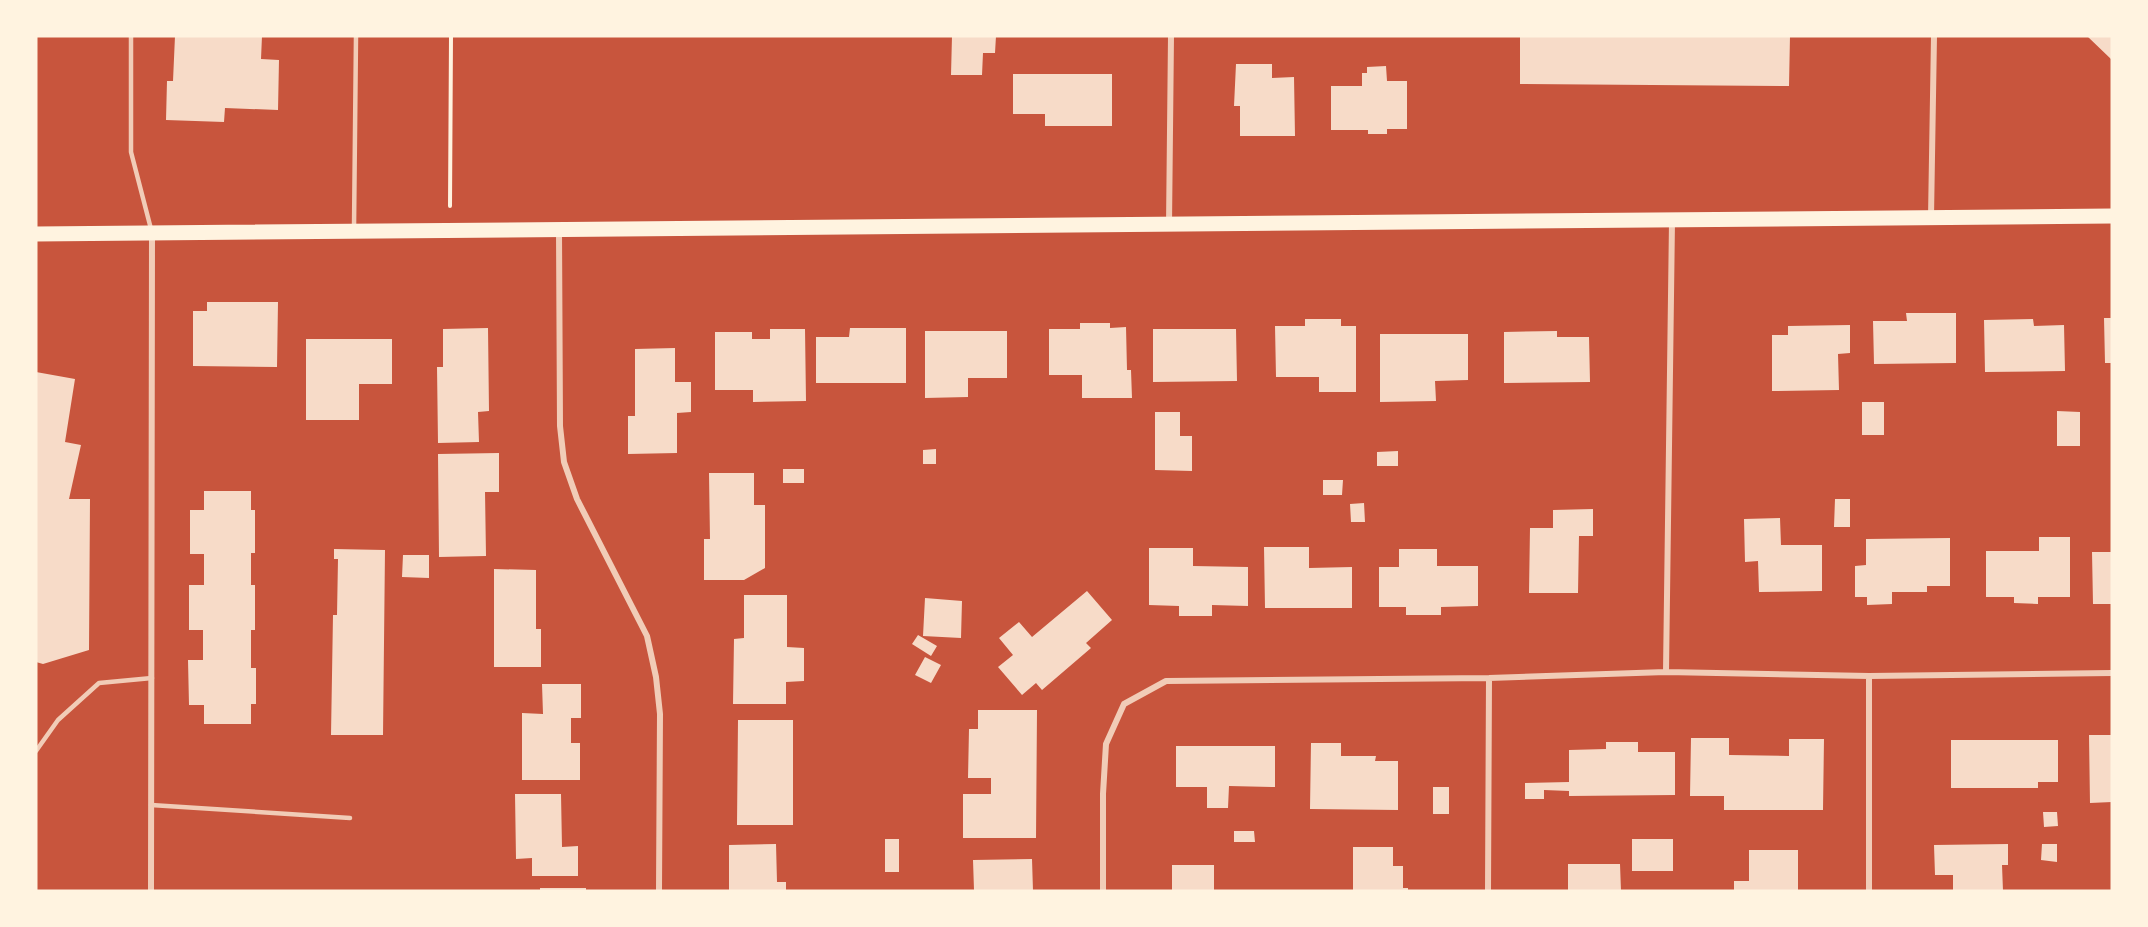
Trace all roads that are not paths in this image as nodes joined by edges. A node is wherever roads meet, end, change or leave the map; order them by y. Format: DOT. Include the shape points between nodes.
graph roads {
  1 [pos="131,36"];
  2 [pos="356,36"];
  3 [pos="1171,36"];
  4 [pos="1934,36"];
  5 [pos="2112,216"];
  6 [pos="1931,218"];
  7 [pos="1672,220"];
  8 [pos="1169,225"];
  9 [pos="559,229"];
  10 [pos="354,232"];
  11 [pos="36,234"];
  12 [pos="152,234"];
  13 [pos="1666,672"];
  14 [pos="2112,672"];
  15 [pos="1869,676"];
  16 [pos="152,678"];
  17 [pos="1489,678"];
  18 [pos="36,751"];
  19 [pos="151,805"];
  20 [pos="350,818"];
  21 [pos="151,891"];
  22 [pos="659,891"];
  23 [pos="1103,891"];
  24 [pos="1488,891"];
  25 [pos="1869,891"];
  1 -- 12 [label="lane" via="131,152"];
  2 -- 10 [label="lane"];
  3 -- 8 [label="street"];
  4 -- 6 [label="street"];
  5 -- 6 [label="main road"];
  6 -- 7 [label="main road"];
  7 -- 8 [label="main road"];
  7 -- 13 [label="street"];
  8 -- 9 [label="main road"];
  9 -- 10 [label="main road"];
  9 -- 22 [label="street" via="560,426 564,462 577,499 647,636 660,714"];
  10 -- 12 [label="main road"];
  11 -- 12 [label="main road"];
  12 -- 16 [label="street"];
  13 -- 15 [label="street"];
  13 -- 17 [label="street"];
  14 -- 15 [label="street"];
  15 -- 25 [label="street"];
  16 -- 18 [label="lane" via="99,683 58,720"];
  16 -- 19 [label="street"];
  17 -- 23 [label="street" via="1166,681 1124,704 1106,744"];
  17 -- 24 [label="street"];
  19 -- 20 [label="lane"];
  19 -- 21 [label="street"];
}
